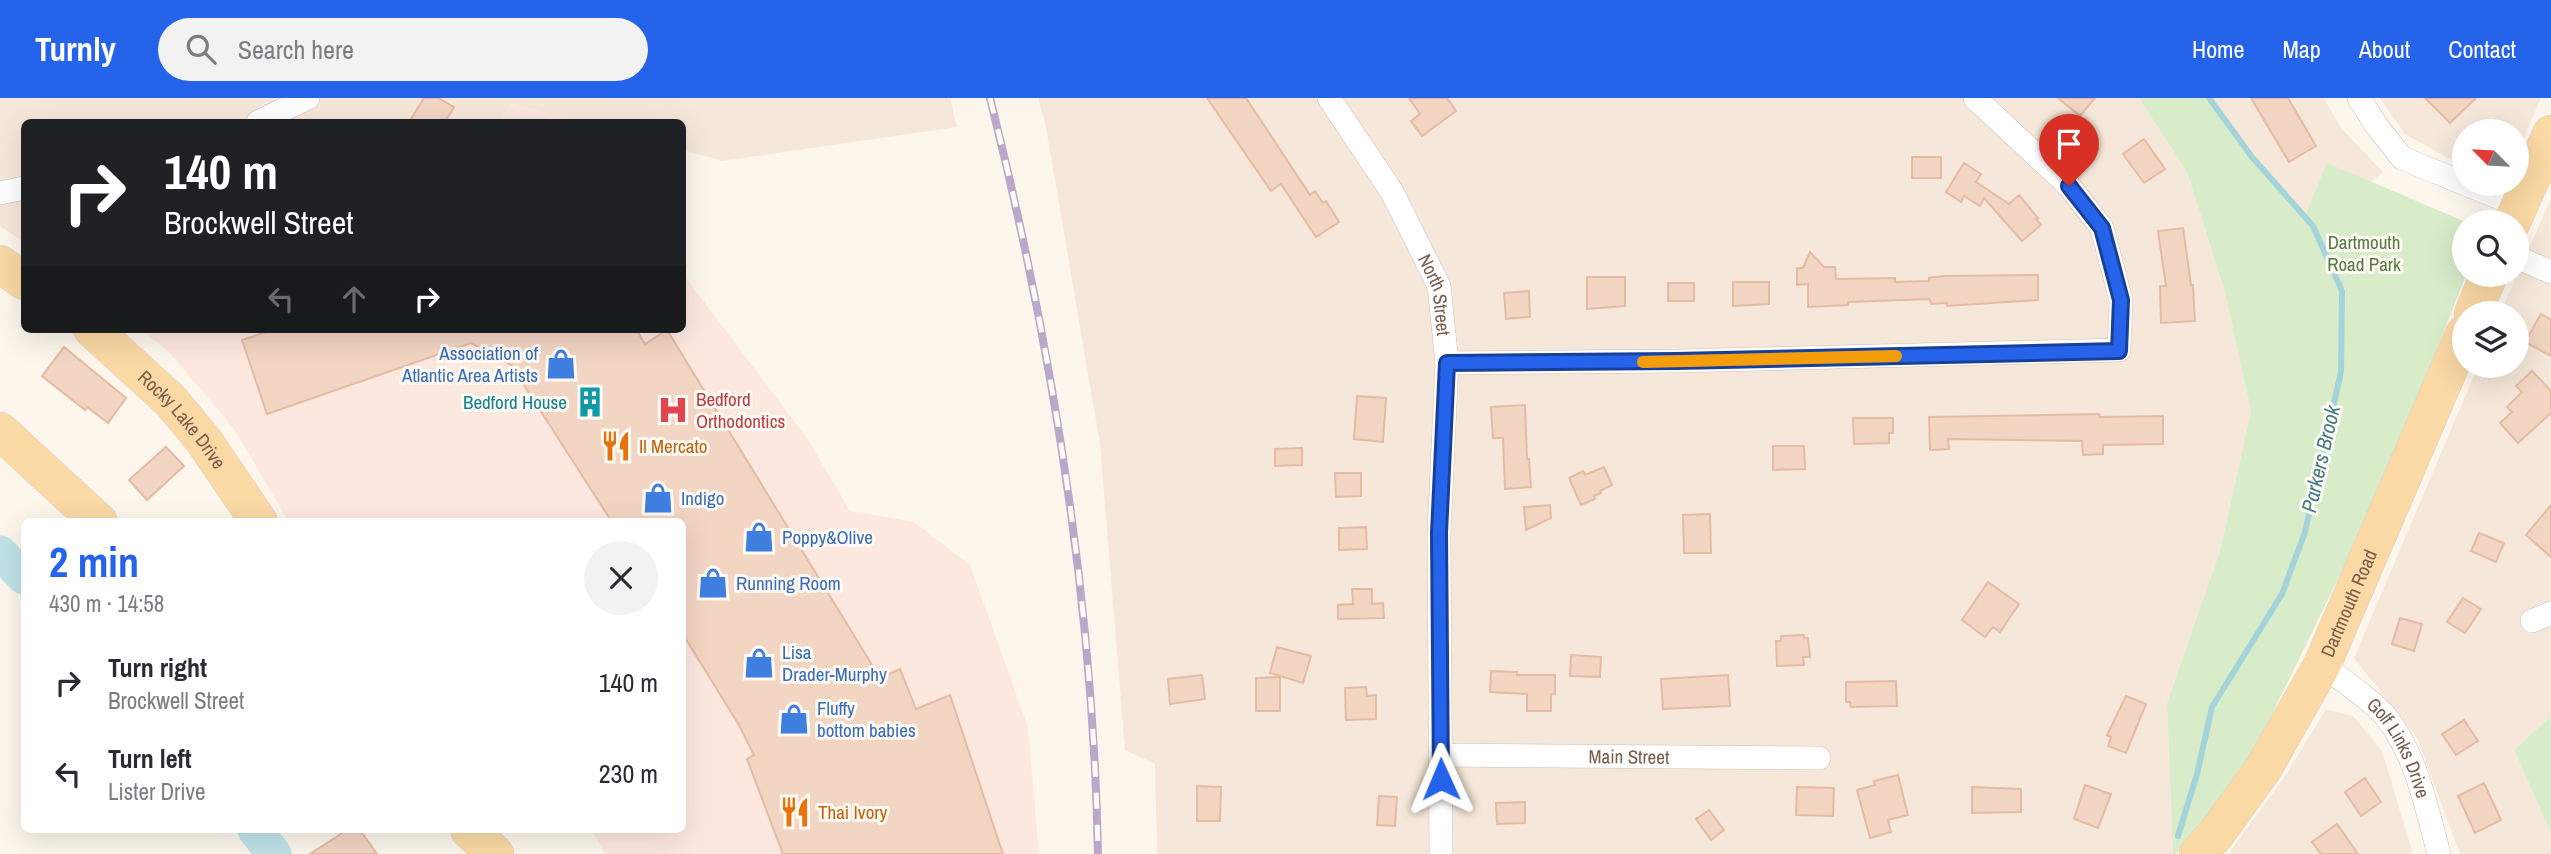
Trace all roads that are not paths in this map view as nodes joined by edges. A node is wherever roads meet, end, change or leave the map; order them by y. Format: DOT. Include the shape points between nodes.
graph roads {
  1 [pos="308,98"];
  2 [pos="1329,98"];
  3 [pos="1975,98"];
  4 [pos="2359,98"];
  5 [pos="264,119"];
  6 [pos="2551,134"];
  7 [pos="21,189"];
  8 [pos="0,193"];
  9 [pos="2507,210"];
  10 [pos="2517,210"];
  11 [pos="2529,263"];
  12 [pos="0,264"];
  13 [pos="2551,272"];
  14 [pos="21,279"];
  15 [pos="96,333"];
  16 [pos="2452,362"];
  17 [pos="1447,363"];
  18 [pos="0,431"];
  19 [pos="95,518"];
  20 [pos="256,518"];
  21 [pos="2322,666"];
  22 [pos="1440,755"];
  23 [pos="1819,758"];
  24 [pos="472,833"];
  25 [pos="495,854"];
  26 [pos="1441,854"];
  27 [pos="2198,854"];
  28 [pos="2439,854"];
  1 -- 5 [label="street"];
  2 -- 17 [label="street, North Street" via="1392,192 1439,285"];
  3 -- 17 [label="street" via="2069,186 2102,228 2121,300 2119,351"];
  4 -- 9 [label="street" via="2402,158"];
  6 -- 10 [label="main road"];
  7 -- 8 [label="street"];
  11 -- 13 [label="street"];
  12 -- 14 [label="main road"];
  15 -- 20 [label="main road, Rocky Lake Drive" via="171,401"];
  16 -- 21 [label="main road, Dartmouth Road"];
  17 -- 22 [label="street, North Street" via="1439,533"];
  18 -- 19 [label="main road"];
  21 -- 27 [label="main road, Dartmouth Road" via="2263,769"];
  21 -- 28 [label="street, Golf Links Drive" via="2385,715 2408,752"];
  22 -- 23 [label="street, Main Street"];
  22 -- 26 [label="street, North Street"];
  24 -- 25 [label="main road"];
}
